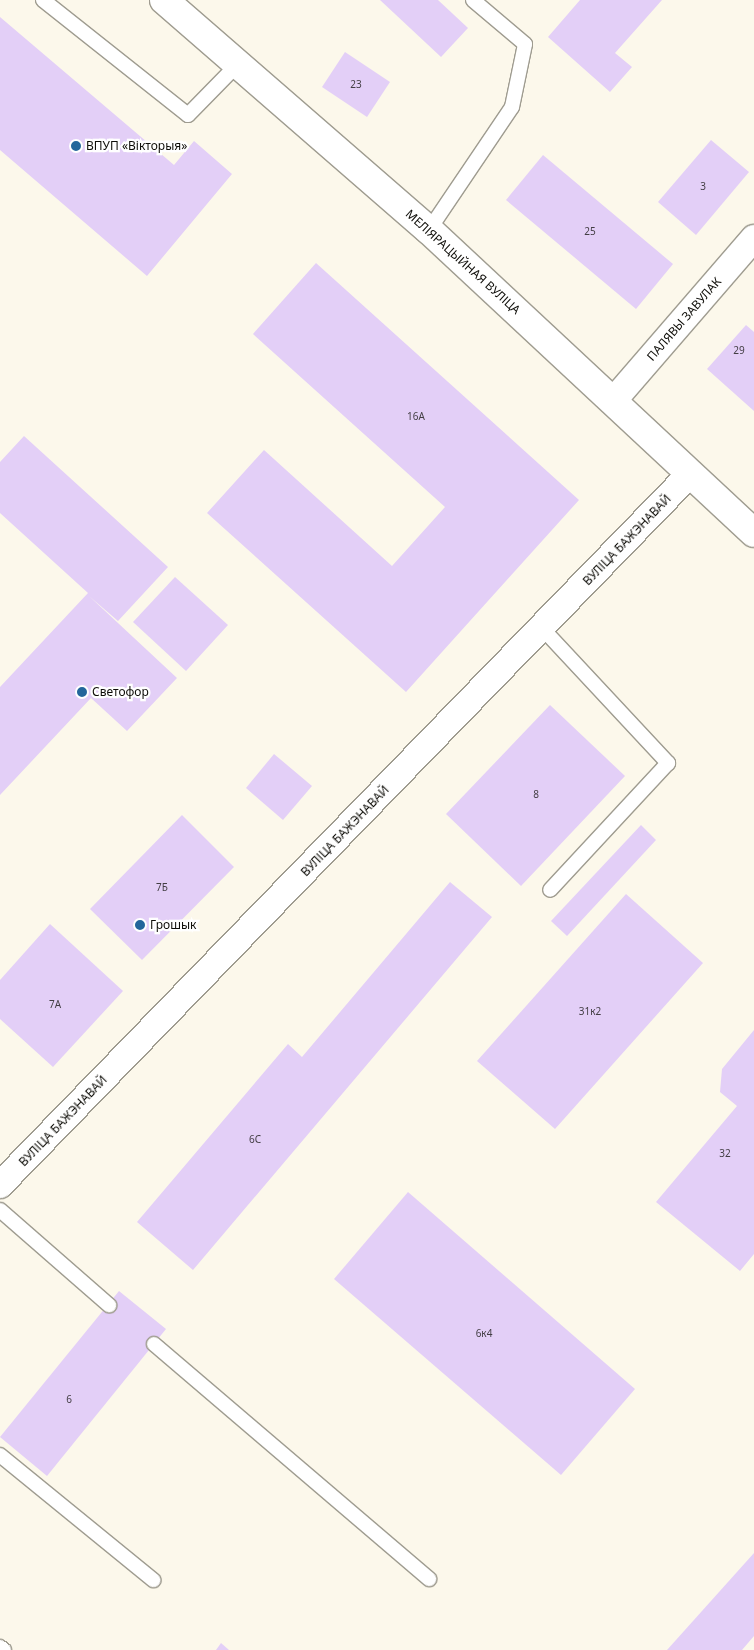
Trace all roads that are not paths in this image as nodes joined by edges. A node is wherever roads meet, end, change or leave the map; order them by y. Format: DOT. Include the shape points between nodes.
graph roads {
  1 [pos="43,0"];
  2 [pos="164,0"];
  3 [pos="473,0"];
  4 [pos="238,64"];
  5 [pos="429,230"];
  6 [pos="754,238"];
  7 [pos="614,400"];
  8 [pos="689,475"];
  9 [pos="754,532"];
  10 [pos="542,628"];
  11 [pos="550,890"];
  12 [pos="0,1186"];
  13 [pos="0,1210"];
  14 [pos="109,1305"];
  15 [pos="154,1344"];
  16 [pos="0,1455"];
  17 [pos="429,1579"];
  18 [pos="153,1580"];
  19 [pos="0,1647"];
  20 [pos="4,1650"];
  1 -- 4 [label="lane" via="188,115"];
  2 -- 4 [label="street, МЕЛІЯРАЦЫЙНАЯ ВУЛІЦА"];
  3 -- 5 [label="lane" via="525,44 512,107"];
  4 -- 5 [label="street, МЕЛІЯРАЦЫЙНАЯ ВУЛІЦА"];
  5 -- 7 [label="street, МЕЛІЯРАЦЫЙНАЯ ВУЛІЦА"];
  6 -- 7 [label="street, ПАЛЯВЫ ЗАВУЛАК"];
  7 -- 8 [label="street, МЕЛІЯРАЦЫЙНАЯ ВУЛІЦА"];
  8 -- 9 [label="street, МЕЛІЯРАЦЫЙНАЯ ВУЛІЦА"];
  8 -- 10 [label="street, ВУЛІЦА БАЖЭНАВАЙ"];
  10 -- 11 [label="lane" via="668,763"];
  10 -- 12 [label="street, ВУЛІЦА БАЖЭНАВАЙ"];
  13 -- 14 [label="lane"];
  15 -- 17 [label="lane"];
  16 -- 18 [label="lane"];
  19 -- 20 [label="lane"];
}
